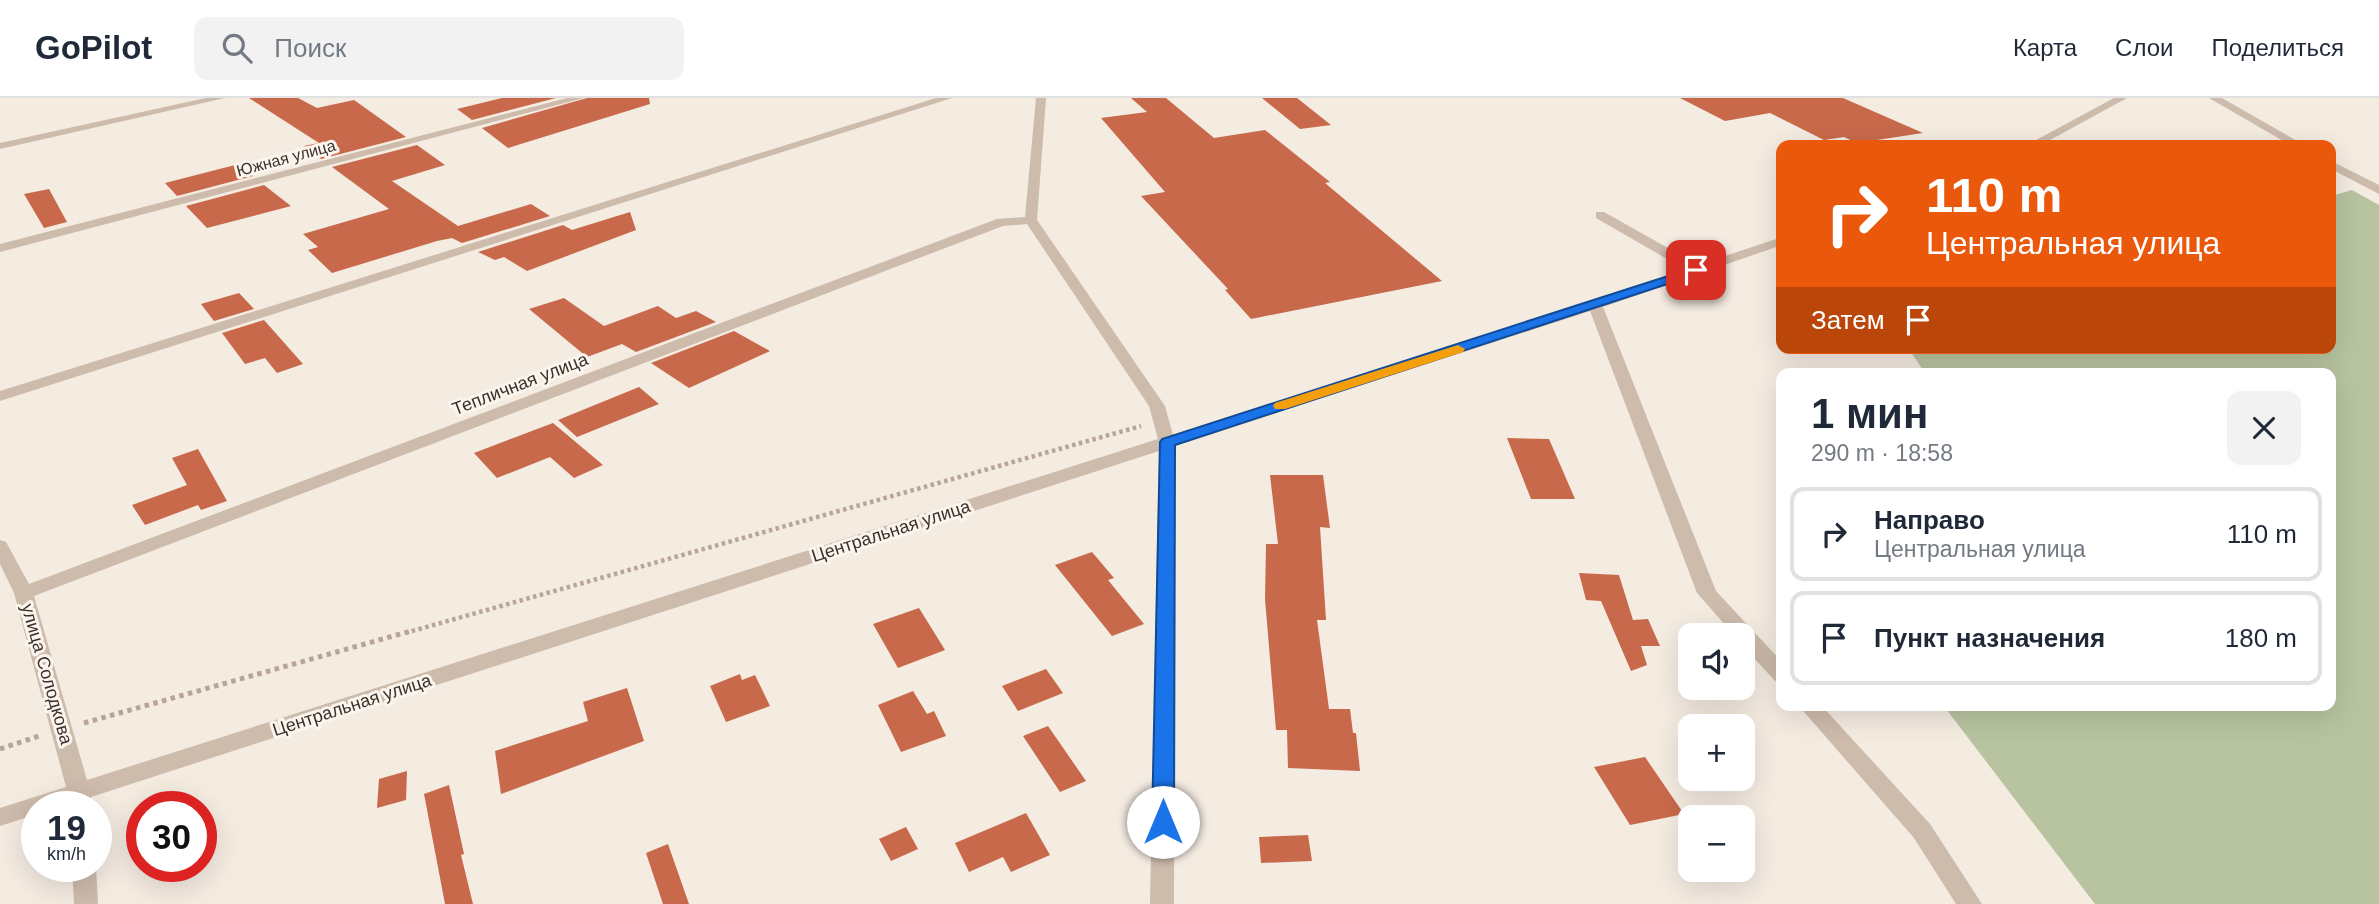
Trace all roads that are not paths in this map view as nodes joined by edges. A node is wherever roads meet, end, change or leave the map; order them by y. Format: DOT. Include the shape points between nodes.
graph roads {
  1 [pos="220,98"];
  2 [pos="579,98"];
  3 [pos="947,98"];
  4 [pos="1041,98"];
  5 [pos="2122,98"];
  6 [pos="2214,98"];
  7 [pos="2042,140"];
  8 [pos="2289,140"];
  9 [pos="0,146"];
  10 [pos="2336,166"];
  11 [pos="2379,191"];
  12 [pos="1600,215"];
  13 [pos="1031,220"];
  14 [pos="1776,243"];
  15 [pos="0,248"];
  16 [pos="1696,270"];
  17 [pos="1595,305"];
  18 [pos="0,396"];
  19 [pos="1167,442"];
  20 [pos="0,546"];
  21 [pos="24,593"];
  22 [pos="1776,669"];
  23 [pos="1813,711"];
  24 [pos="77,791"];
  25 [pos="103,791"];
  26 [pos="21,812"];
  27 [pos="0,817"];
  28 [pos="84,882"];
  29 [pos="86,904"];
  30 [pos="1162,904"];
  31 [pos="1970,904"];
  1 -- 9 [label="street"];
  2 -- 15 [label="street, Южная улица"];
  3 -- 18 [label="street"];
  4 -- 13 [label="street"];
  5 -- 7 [label="street"];
  6 -- 8 [label="street"];
  10 -- 11 [label="street"];
  12 -- 16 [label="street"];
  13 -- 19 [label="street" via="1157,406"];
  13 -- 21 [label="street, Тепличная улица" via="1001,222"];
  14 -- 16 [label="street, Центральная улица"];
  16 -- 17 [label="street, Центральная улица"];
  17 -- 19 [label="street, Центральная улица"];
  17 -- 22 [label="street" via="1707,593"];
  19 -- 25 [label="street, Центральная улица"];
  19 -- 30 [label="street"];
  20 -- 21 [label="street, улица Солодкова"];
  21 -- 24 [label="street, улица Солодкова"];
  23 -- 31 [label="street" via="1922,831"];
  26 -- 27 [label="street, Центральная улица"];
  28 -- 29 [label="street"];
}
